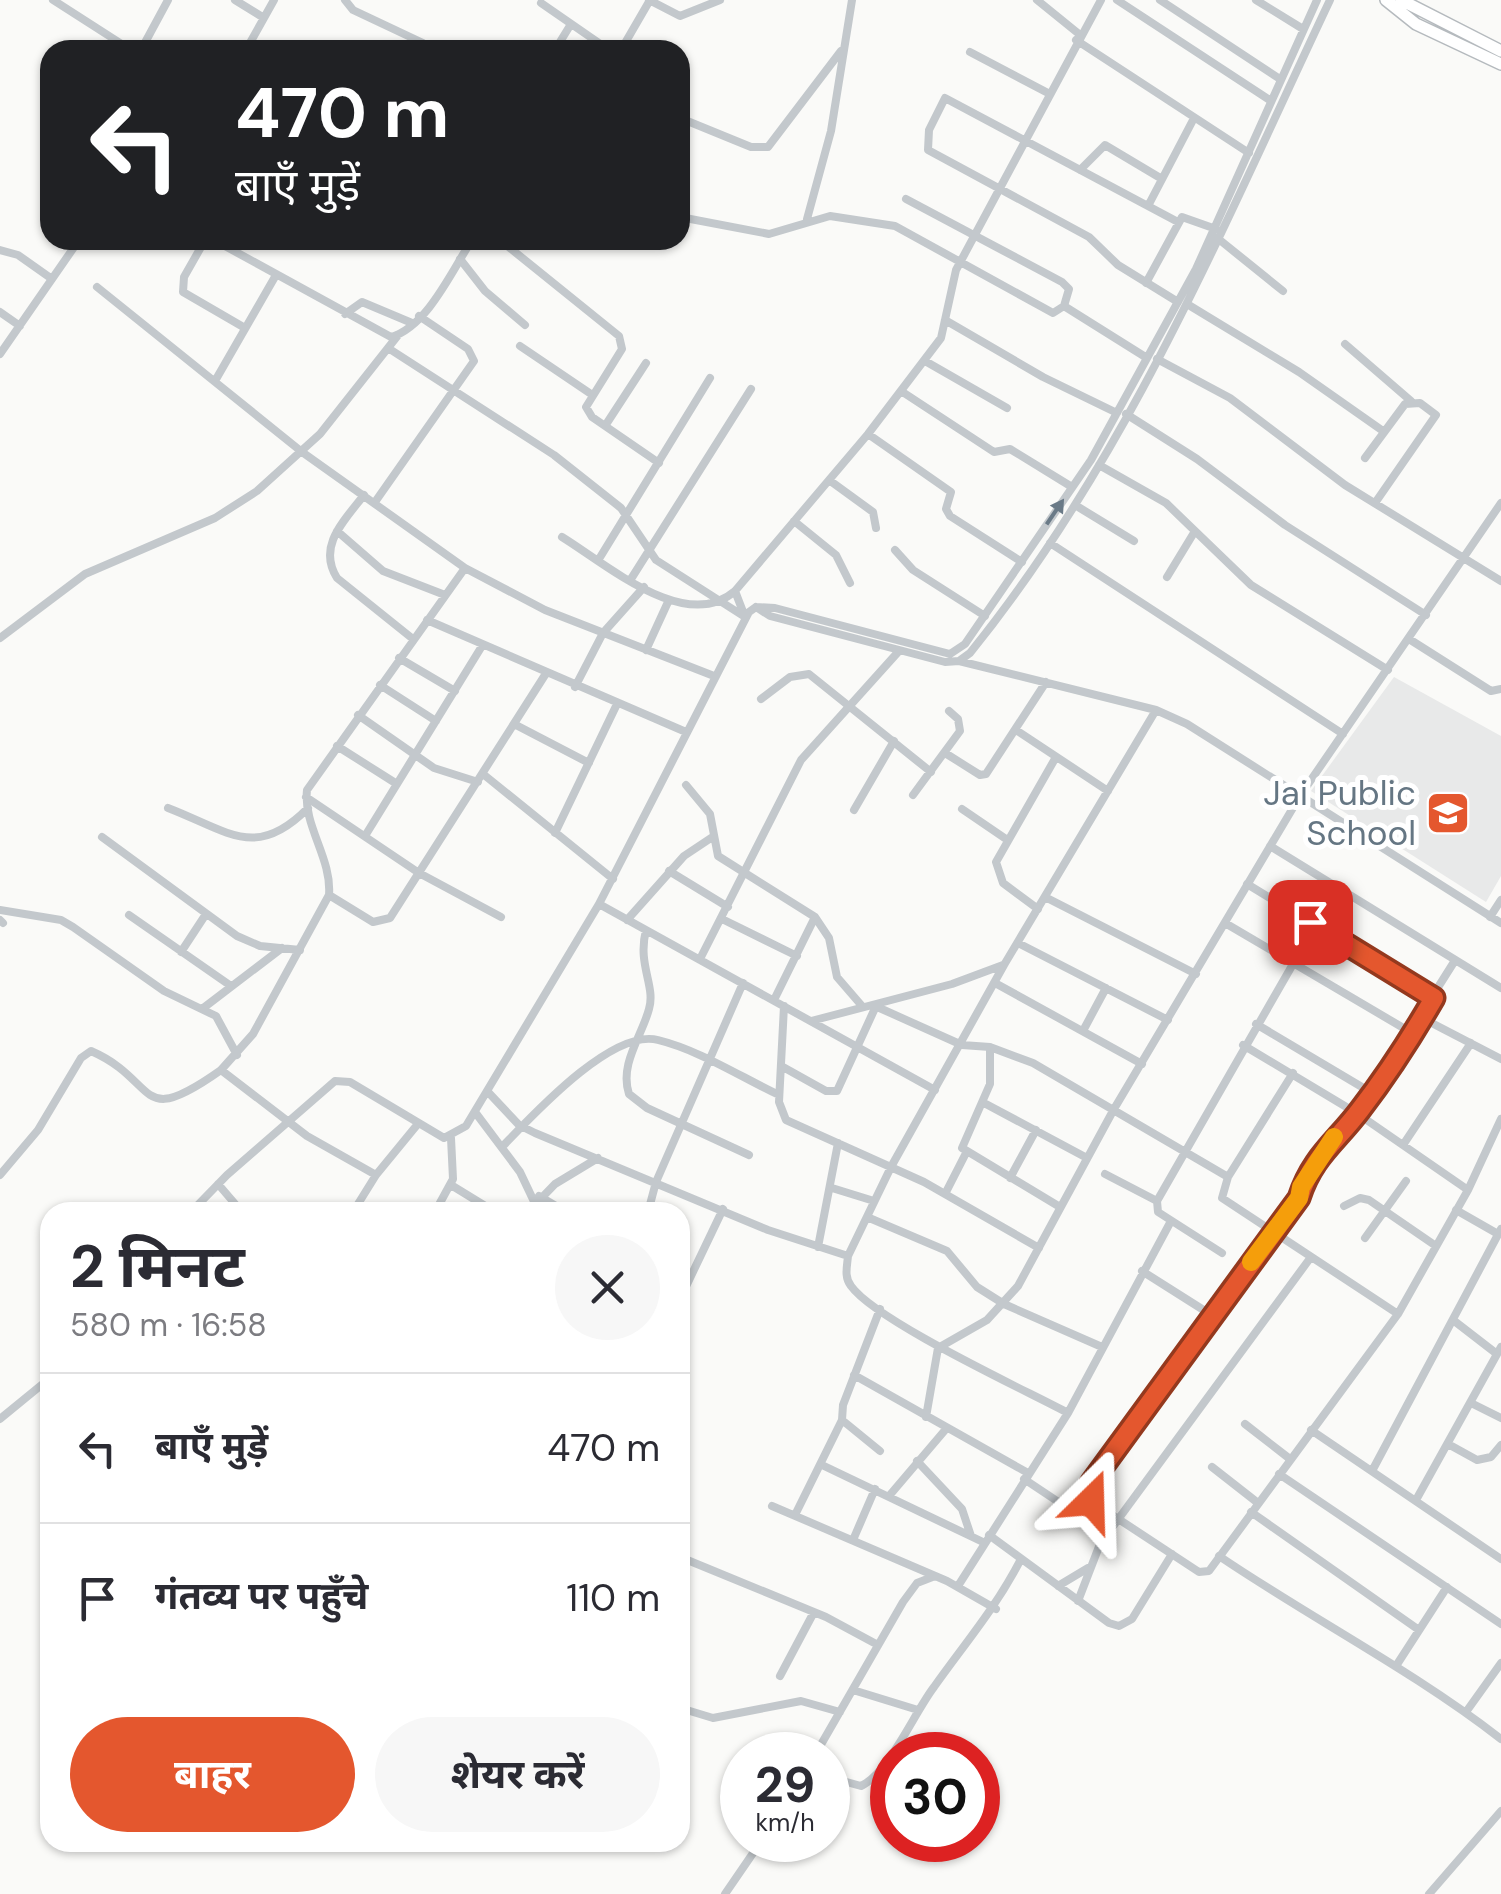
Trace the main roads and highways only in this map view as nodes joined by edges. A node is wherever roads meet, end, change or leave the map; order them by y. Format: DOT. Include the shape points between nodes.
graph roads {
  1 [pos="1386,0"];
  2 [pos="1401,0"];
  3 [pos="1501,51"];
  4 [pos="1501,64"];
  1 -- 4 [label="main road" via="1416,24"];
  2 -- 3 [label="main road"];
}
